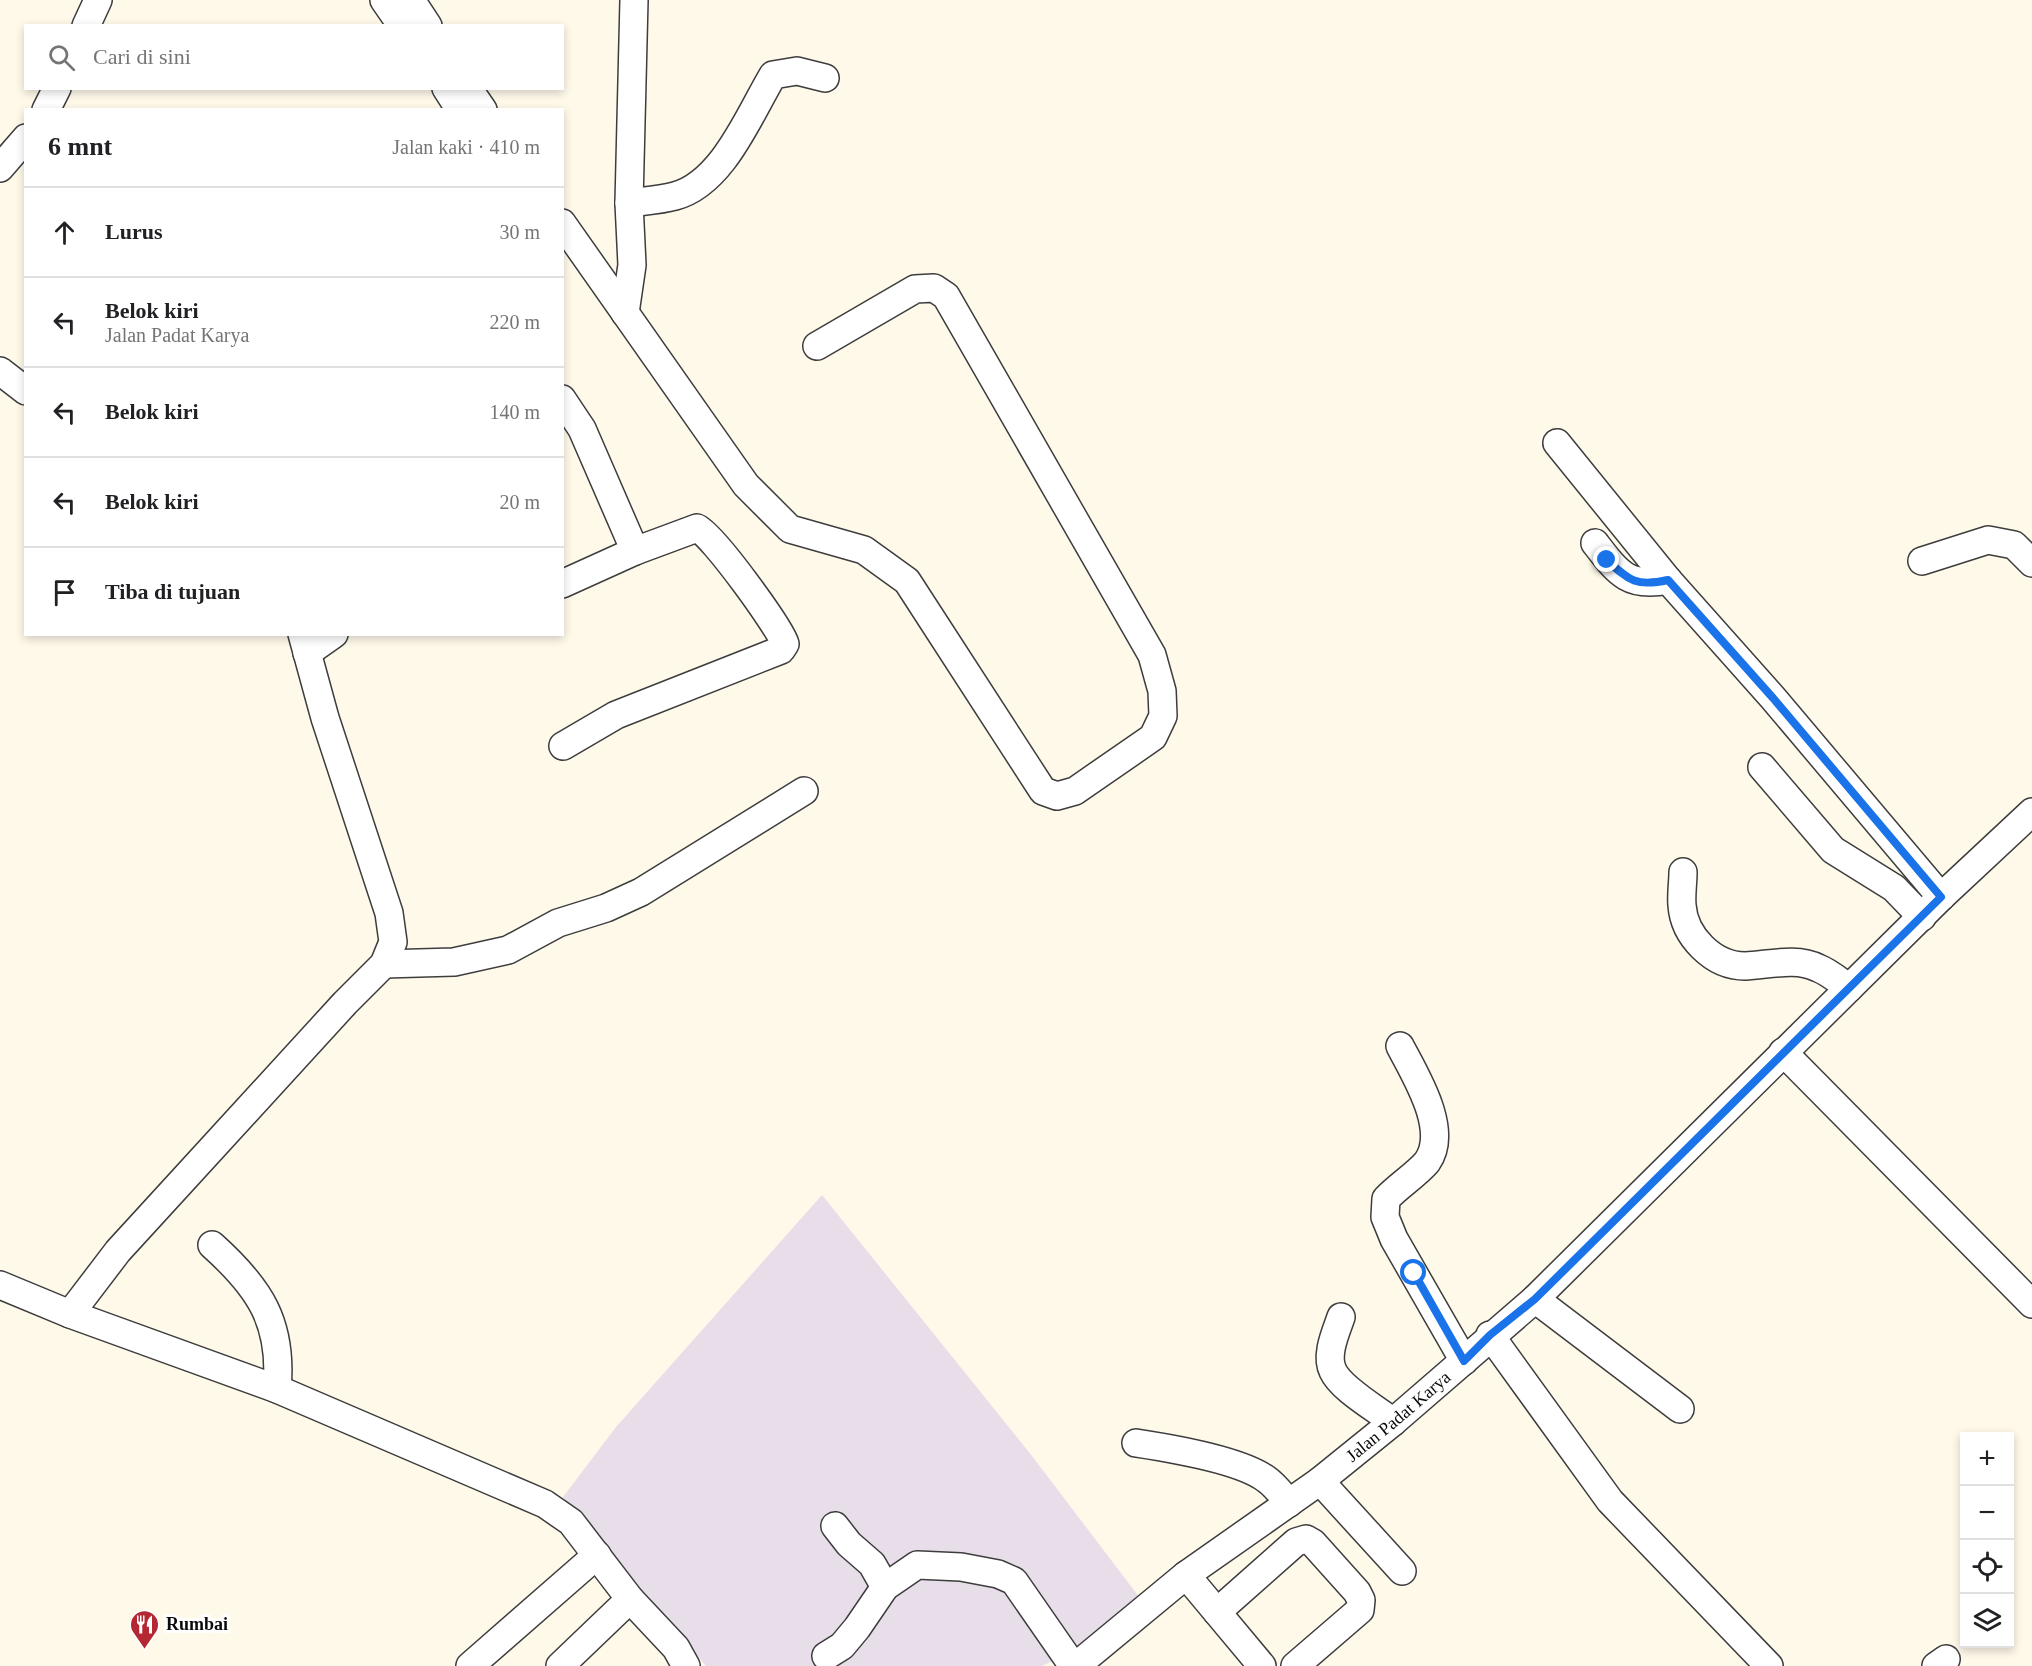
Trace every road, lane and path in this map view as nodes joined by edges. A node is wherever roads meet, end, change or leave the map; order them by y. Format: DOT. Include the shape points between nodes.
graph roads {
  1 [pos="98,0"];
  2 [pos="384,0"];
  3 [pos="411,0"];
  4 [pos="633,0"];
  5 [pos="87,24"];
  6 [pos="401,24"];
  7 [pos="427,24"];
  8 [pos="825,78"];
  9 [pos="56,90"];
  10 [pos="447,90"];
  11 [pos="469,90"];
  12 [pos="47,108"];
  13 [pos="459,108"];
  14 [pos="482,108"];
  15 [pos="24,140"];
  16 [pos="0,168"];
  17 [pos="629,203"];
  18 [pos="564,227"];
  19 [pos="626,314"];
  20 [pos="817,346"];
  21 [pos="0,371"];
  22 [pos="24,389"];
  23 [pos="564,402"];
  24 [pos="1557,443"];
  25 [pos="1595,543"];
  26 [pos="635,551"];
  27 [pos="1922,561"];
  28 [pos="2032,563"];
  29 [pos="1668,580"];
  30 [pos="564,583"];
  31 [pos="328,636"];
  32 [pos="305,644"];
  33 [pos="563,747"];
  34 [pos="1762,767"];
  35 [pos="804,791"];
  36 [pos="2032,812"];
  37 [pos="1683,873"];
  38 [pos="1941,897"];
  39 [pos="1922,917"];
  40 [pos="384,964"];
  41 [pos="1849,988"];
  42 [pos="1400,1046"];
  43 [pos="1783,1052"];
  44 [pos="212,1245"];
  45 [pos="0,1285"];
  46 [pos="1535,1299"];
  47 [pos="2032,1304"];
  48 [pos="70,1314"];
  49 [pos="1341,1317"];
  50 [pos="1490,1335"];
  51 [pos="1464,1361"];
  52 [pos="277,1389"];
  53 [pos="1680,1409"];
  54 [pos="1393,1422"];
  55 [pos="1136,1443"];
  56 [pos="1320,1481"];
  57 [pos="1289,1503"];
  58 [pos="835,1526"];
  59 [pos="597,1555"];
  60 [pos="1402,1570"];
  61 [pos="1186,1575"];
  62 [pos="885,1587"];
  63 [pos="630,1599"];
  64 [pos="1217,1612"];
  65 [pos="826,1656"];
  66 [pos="1089,1662"];
  67 [pos="470,1666"];
  68 [pos="560,1666"];
  69 [pos="686,1666"];
  70 [pos="1262,1666"];
  71 [pos="1295,1666"];
  72 [pos="1769,1666"];
  1 -- 5 [label="street"];
  2 -- 6 [label="street"];
  3 -- 7 [label="street"];
  4 -- 17 [label="street"];
  8 -- 17 [label="street" via="797,71 773,75 728,155 705,181 677,196"];
  9 -- 12 [label="street"];
  10 -- 13 [label="street"];
  11 -- 14 [label="street"];
  15 -- 16 [label="street"];
  17 -- 19 [label="street" via="632,265"];
  18 -- 19 [label="street"];
  19 -- 20 [label="street" via="746,485 790,529 864,550 907,581 1043,791 1057,796 1075,791 1153,736 1163,716 1162,691 1152,655 946,296 933,288 915,289"];
  21 -- 22 [label="street"];
  23 -- 26 [label="street" via="582,429"];
  24 -- 29 [label="street"];
  25 -- 29 [label="street" via="1624,577 1649,584"];
  26 -- 30 [label="street"];
  26 -- 33 [label="street" via="691,528 704,530 770,619 784,640 784,647 616,715"];
  27 -- 28 [label="street" via="1988,540 2014,545"];
  29 -- 38 [label="street"];
  31 -- 32 [label="street"];
  32 -- 40 [label="street" via="325,718 390,913 393,942"];
  34 -- 39 [label="street" via="1833,850 1894,888"];
  35 -- 40 [label="street" via="641,892 558,923 508,950 454,962"];
  36 -- 38 [label="street, Jalan Padat Karya"];
  37 -- 41 [label="street" via="1682,907 1689,930 1707,952 1723,962 1743,966 1781,962 1817,967"];
  38 -- 39 [label="street, Jalan Padat Karya"];
  39 -- 41 [label="street, Jalan Padat Karya"];
  40 -- 48 [label="street" via="118,1251"];
  41 -- 43 [label="street, Jalan Padat Karya"];
  42 -- 51 [label="street" via="1428,1101 1436,1134 1428,1161 1386,1199 1384,1217"];
  43 -- 46 [label="street, Jalan Padat Karya"];
  43 -- 47 [label="street"];
  44 -- 52 [label="street" via="264,1302 279,1359"];
  45 -- 48 [label="street"];
  46 -- 50 [label="street, Jalan Padat Karya"];
  46 -- 53 [label="street"];
  48 -- 52 [label="street"];
  49 -- 54 [label="street" via="1332,1345 1332,1370 1342,1383"];
  50 -- 51 [label="street, Jalan Padat Karya"];
  50 -- 72 [label="street" via="1610,1501"];
  51 -- 54 [label="street, Jalan Padat Karya"];
  52 -- 59 [label="street" via="545,1504 571,1522"];
  54 -- 56 [label="street, Jalan Padat Karya"];
  55 -- 57 [label="street" via="1181,1450 1232,1465 1266,1479"];
  56 -- 57 [label="street, Jalan Padat Karya"];
  56 -- 60 [label="street"];
  57 -- 61 [label="street, Jalan Padat Karya"];
  58 -- 62 [label="street" via="872,1564"];
  59 -- 63 [label="street"];
  59 -- 67 [label="street"];
  61 -- 64 [label="street"];
  61 -- 66 [label="street, Jalan Padat Karya"];
  62 -- 65 [label="street" via="842,1646"];
  62 -- 66 [label="street" via="917,1565 998,1574 1014,1581"];
  63 -- 68 [label="street"];
  63 -- 69 [label="street" via="676,1648"];
  64 -- 70 [label="street"];
  64 -- 71 [label="street" via="1296,1542 1306,1539 1313,1543 1357,1592 1360,1610"];
}
